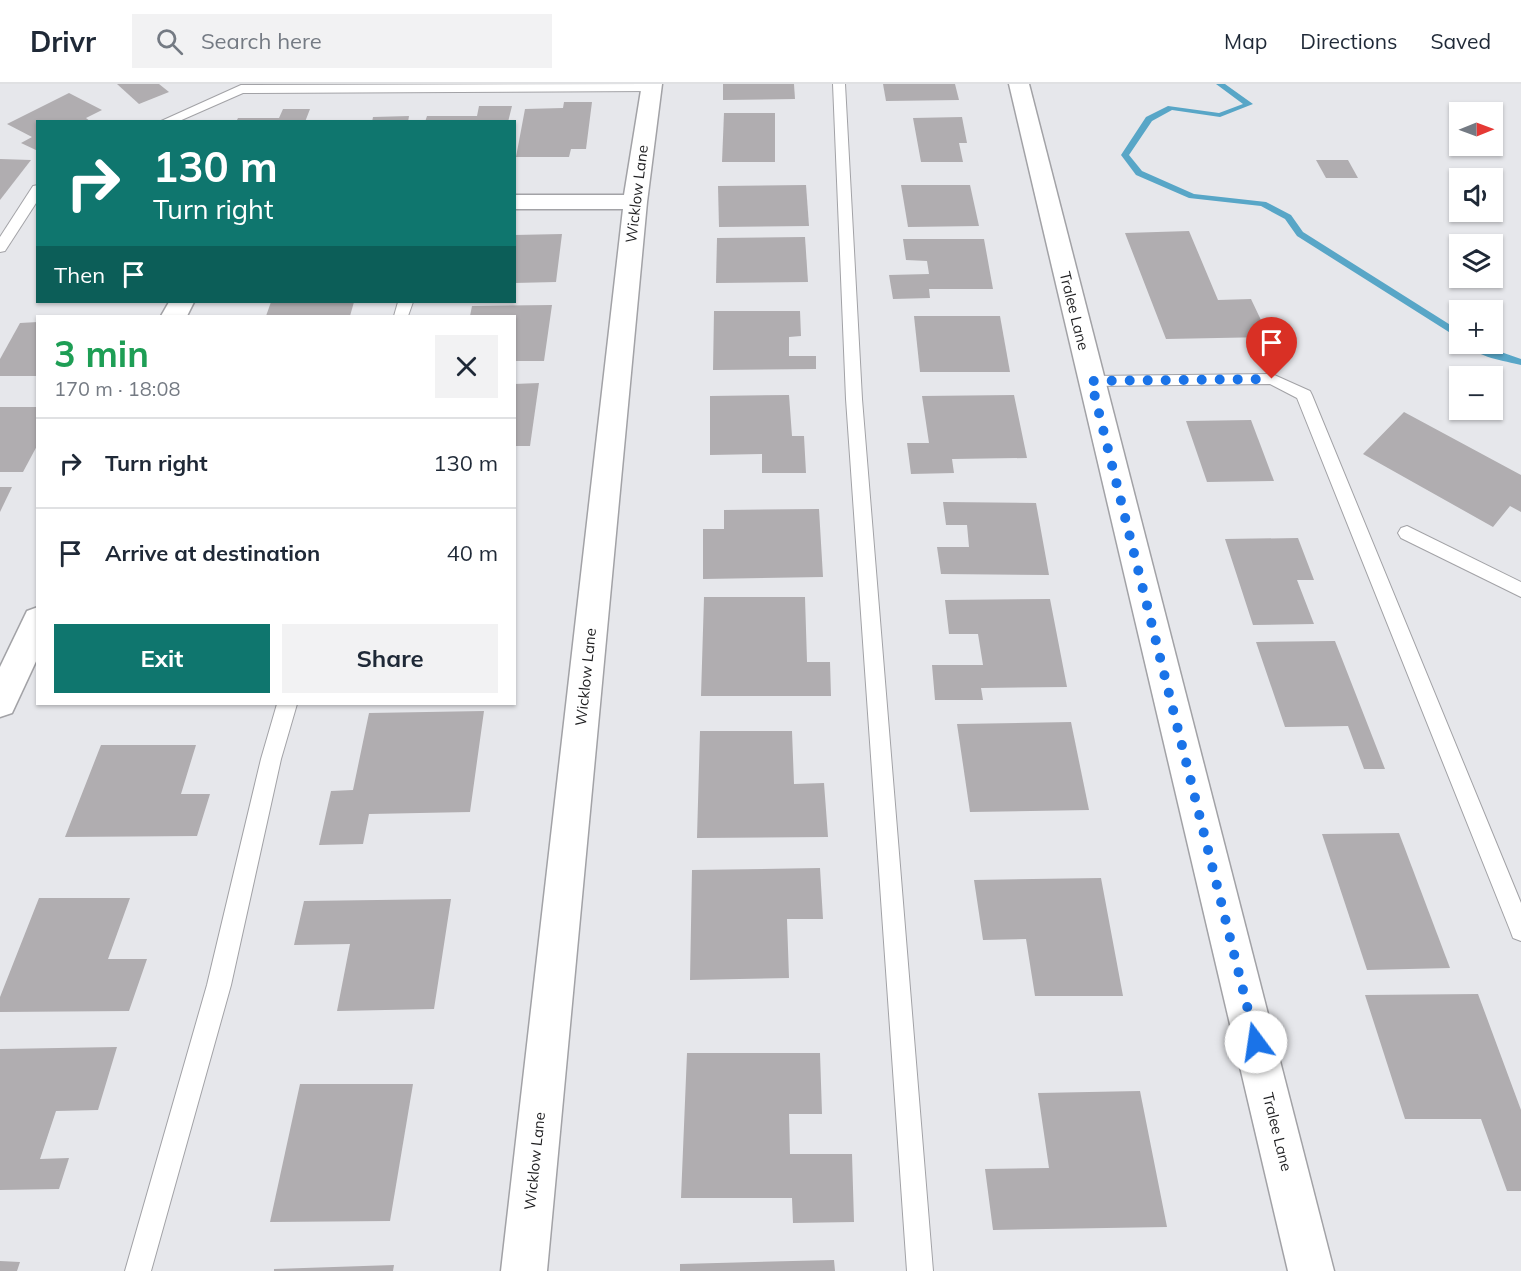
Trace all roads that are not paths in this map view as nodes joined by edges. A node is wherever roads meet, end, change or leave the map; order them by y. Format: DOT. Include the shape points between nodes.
graph roads {
  1 [pos="839,84"];
  2 [pos="1019,84"];
  3 [pos="652,85"];
  4 [pos="170,120"];
  5 [pos="36,192"];
  6 [pos="516,202"];
  7 [pos="635,202"];
  8 [pos="0,248"];
  9 [pos="1091,381"];
  10 [pos="1407,533"];
  11 [pos="1521,590"];
  12 [pos="36,624"];
  13 [pos="0,703"];
  14 [pos="287,705"];
  15 [pos="1521,930"];
  16 [pos="138,1271"];
  17 [pos="524,1271"];
  18 [pos="920,1271"];
  19 [pos="1311,1271"];
  1 -- 18 [label="lane" via="854,399"];
  2 -- 9 [label="street, Tralee Lane"];
  3 -- 4 [label="lane" via="241,89"];
  3 -- 7 [label="street, Wicklow Lane"];
  5 -- 8 [label="lane"];
  6 -- 7 [label="street"];
  7 -- 17 [label="street, Wicklow Lane"];
  9 -- 15 [label="lane" via="1272,379 1304,395"];
  9 -- 19 [label="street, Tralee Lane"];
  10 -- 11 [label="lane"];
  12 -- 13 [label="street"];
  14 -- 16 [label="lane" via="219,985"];
}
